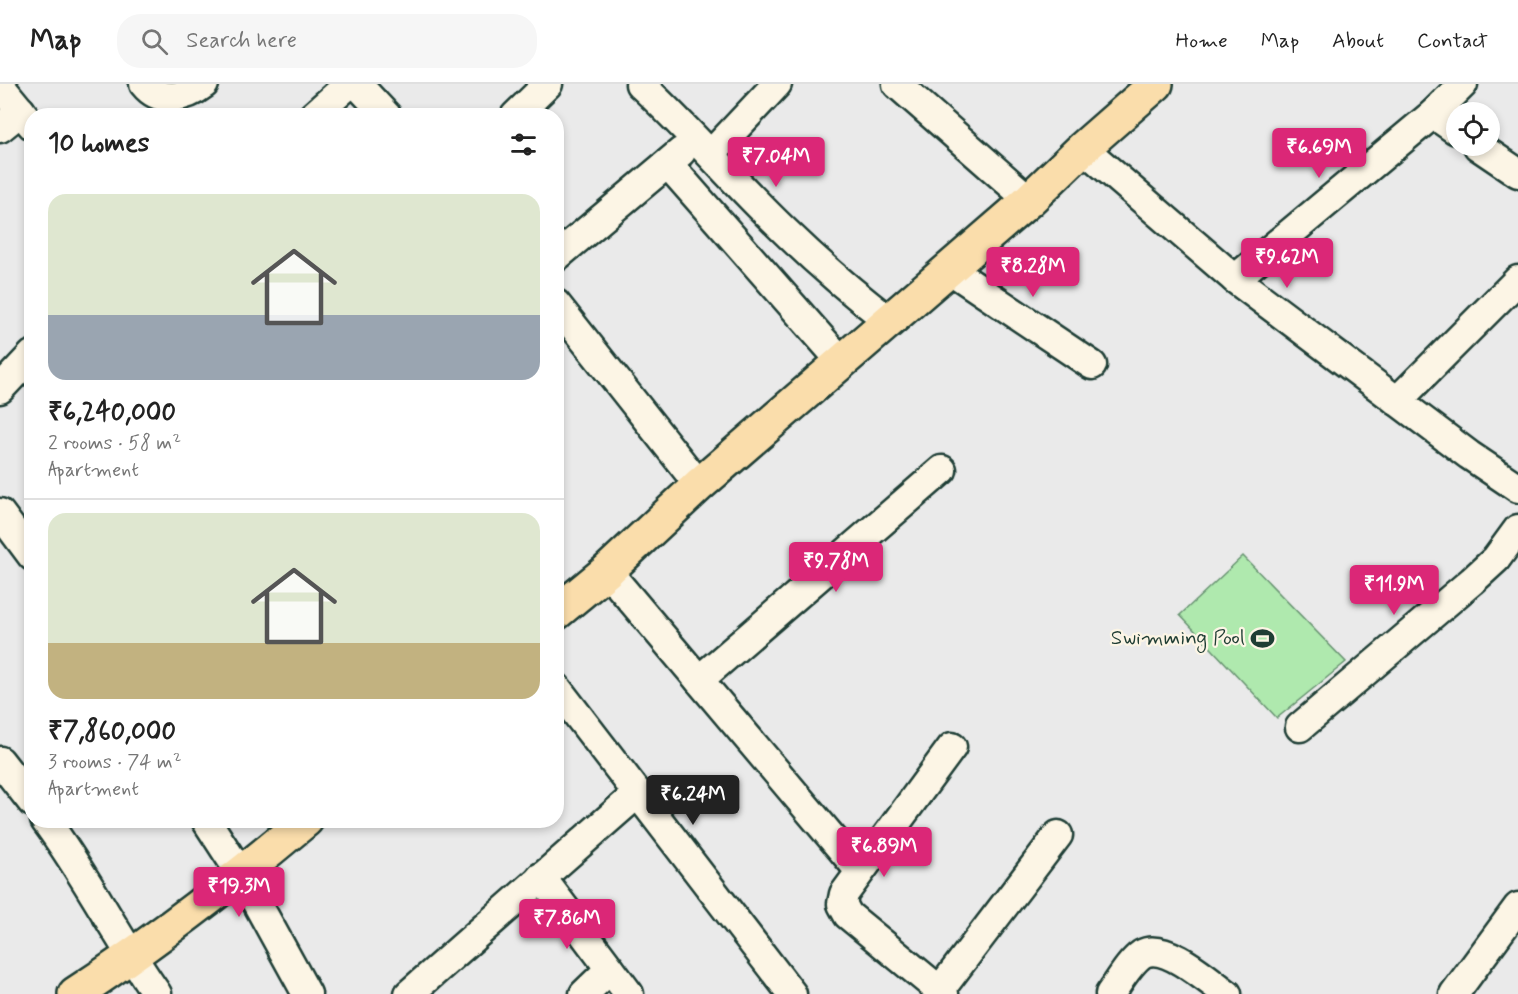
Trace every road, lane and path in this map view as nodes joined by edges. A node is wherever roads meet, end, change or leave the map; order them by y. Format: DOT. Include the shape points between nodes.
graph roads {
  1 [pos="144,84"];
  2 [pos="204,84"];
  3 [pos="349,84"];
  4 [pos="357,84"];
  5 [pos="548,84"];
  6 [pos="640,84"];
  7 [pos="777,84"];
  8 [pos="897,84"];
  9 [pos="1156,84"];
  10 [pos="1464,84"];
  11 [pos="3,86"];
  12 [pos="322,108"];
  13 [pos="380,108"];
  14 [pos="523,108"];
  15 [pos="1433,114"];
  16 [pos="18,121"];
  17 [pos="1446,123"];
  18 [pos="704,146"];
  19 [pos="1083,148"];
  20 [pos="1493,156"];
  21 [pos="668,164"];
  22 [pos="1518,173"];
  23 [pos="1029,200"];
  24 [pos="564,250"];
  25 [pos="949,269"];
  26 [pos="1235,279"];
  27 [pos="1518,280"];
  28 [pos="564,314"];
  29 [pos="889,321"];
  30 [pos="24,362"];
  31 [pos="842,362"];
  32 [pos="1092,365"];
  33 [pos="1,384"];
  34 [pos="1397,401"];
  35 [pos="942,470"];
  36 [pos="699,485"];
  37 [pos="1518,488"];
  38 [pos="0,513"];
  39 [pos="1518,529"];
  40 [pos="24,545"];
  41 [pos="607,571"];
  42 [pos="564,606"];
  43 [pos="699,680"];
  44 [pos="564,697"];
  45 [pos="1300,727"];
  46 [pos="952,747"];
  47 [pos="0,762"];
  48 [pos="24,792"];
  49 [pos="638,793"];
  50 [pos="51,828"];
  51 [pos="211,828"];
  52 [pos="296,828"];
  53 [pos="1058,835"];
  54 [pos="860,871"];
  55 [pos="241,874"];
  56 [pos="541,877"];
  57 [pos="1518,907"];
  58 [pos="131,957"];
  59 [pos="610,969"];
  60 [pos="942,992"];
  61 [pos="75,994"];
  62 [pos="157,994"];
  63 [pos="307,994"];
  64 [pos="409,994"];
  65 [pos="584,994"];
  66 [pos="629,994"];
  67 [pos="792,994"];
  68 [pos="1110,994"];
  69 [pos="1227,994"];
  70 [pos="1454,994"];
  1 -- 2 [label="street" via="172,99"];
  3 -- 12 [label="street"];
  4 -- 13 [label="street"];
  5 -- 14 [label="street"];
  6 -- 18 [label="street"];
  7 -- 18 [label="street"];
  8 -- 23 [label="street"];
  9 -- 19 [label="main road"];
  10 -- 15 [label="street"];
  11 -- 16 [label="street"];
  15 -- 17 [label="street"];
  15 -- 26 [label="street"];
  18 -- 21 [label="street"];
  18 -- 29 [label="street" via="787,233"];
  19 -- 23 [label="main road"];
  19 -- 26 [label="street"];
  20 -- 22 [label="street"];
  21 -- 24 [label="street"];
  21 -- 31 [label="street"];
  23 -- 25 [label="main road"];
  25 -- 29 [label="main road"];
  25 -- 32 [label="street"];
  26 -- 34 [label="street"];
  27 -- 34 [label="street"];
  28 -- 36 [label="street"];
  29 -- 31 [label="main road"];
  30 -- 33 [label="street"];
  31 -- 36 [label="main road"];
  34 -- 37 [label="street"];
  35 -- 43 [label="street"];
  36 -- 41 [label="main road"];
  38 -- 40 [label="street"];
  39 -- 45 [label="street" via="1496,559 1472,581"];
  41 -- 42 [label="main road"];
  41 -- 43 [label="street"];
  43 -- 54 [label="street"];
  44 -- 49 [label="street"];
  46 -- 54 [label="street"];
  47 -- 48 [label="street"];
  49 -- 56 [label="street"];
  49 -- 67 [label="street"];
  50 -- 58 [label="street"];
  51 -- 55 [label="street"];
  52 -- 55 [label="main road"];
  53 -- 60 [label="street"];
  54 -- 60 [label="street" via="844,894 842,904 848,915"];
  55 -- 58 [label="main road"];
  55 -- 63 [label="street"];
  56 -- 59 [label="street"];
  56 -- 64 [label="street"];
  57 -- 70 [label="street"];
  58 -- 61 [label="main road"];
  58 -- 62 [label="street"];
  59 -- 65 [label="street"];
  59 -- 66 [label="street"];
  68 -- 69 [label="street" via="1137,958 1154,951 1171,955"];
}
